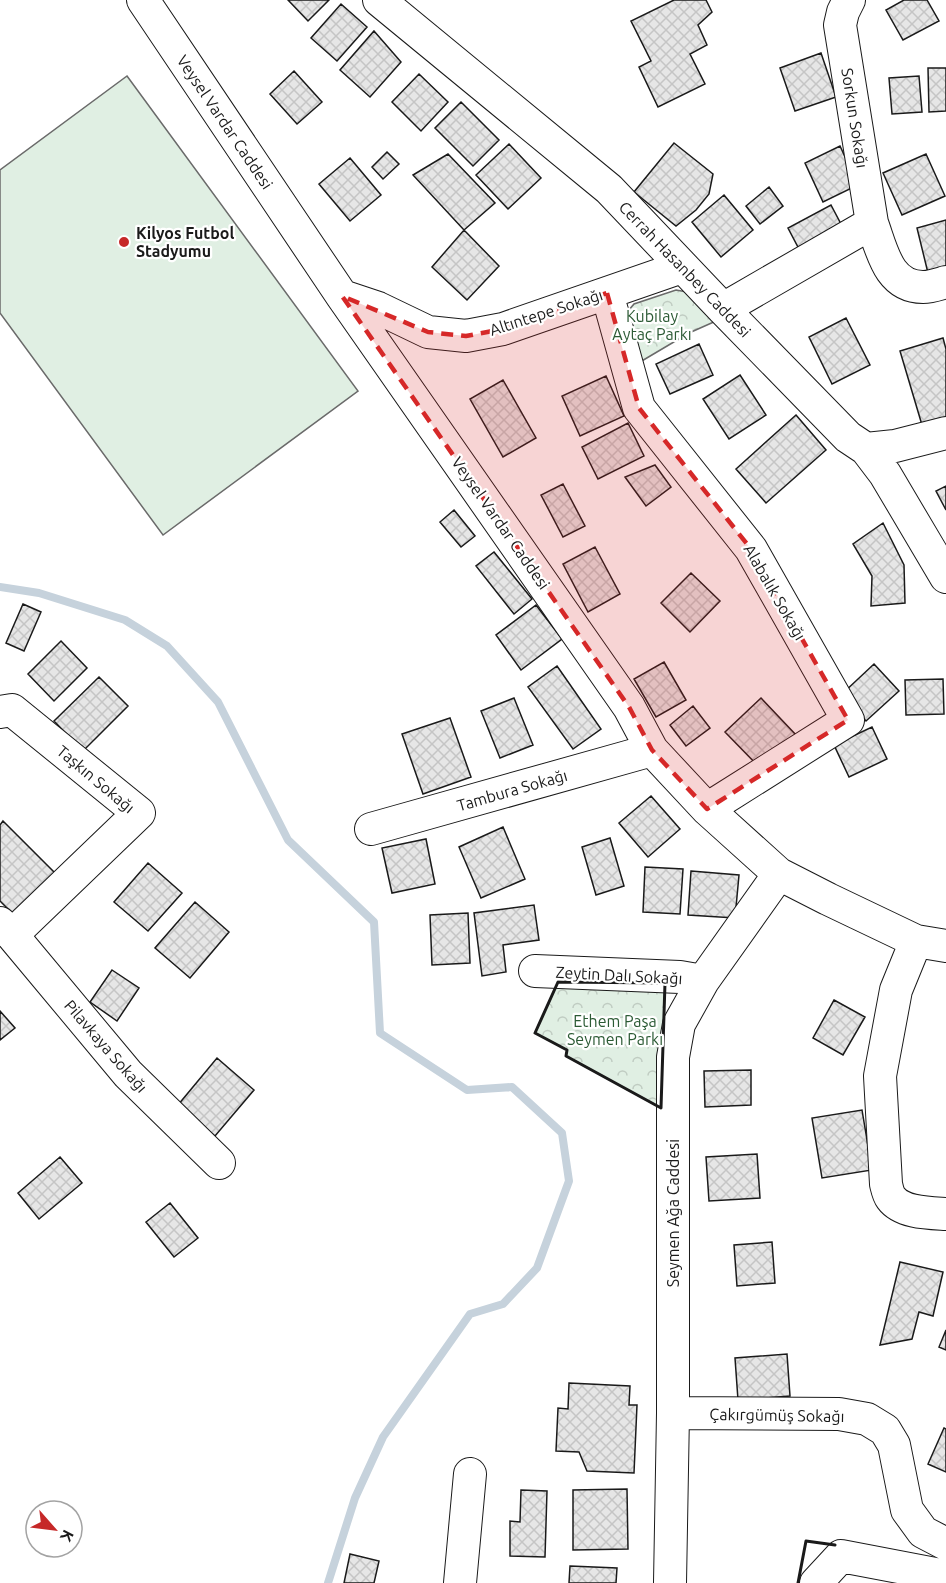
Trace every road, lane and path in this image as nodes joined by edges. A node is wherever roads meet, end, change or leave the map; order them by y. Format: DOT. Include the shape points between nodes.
graph roads {
  1 [pos="143,0"];
  2 [pos="379,0"];
  3 [pos="846,6"];
  4 [pos="872,223"];
  5 [pos="682,267"];
  6 [pos="946,282"];
  7 [pos="607,292"];
  8 [pos="342,296"];
  9 [pos="723,309"];
  10 [pos="946,433"];
  11 [pos="866,449"];
  12 [pos="946,577"];
  13 [pos="0,712"];
  14 [pos="652,750"];
  15 [pos="707,809"];
  16 [pos="371,829"];
  17 [pos="779,874"];
  18 [pos="6,929"];
  19 [pos="931,943"];
  20 [pos="535,971"];
  21 [pos="703,981"];
  22 [pos="219,1163"];
  23 [pos="946,1214"];
  24 [pos="673,1413"];
  25 [pos="470,1474"];
  26 [pos="946,1544"];
  27 [pos="946,1576"];
  28 [pos="460,1583"];
  29 [pos="670,1583"];
  30 [pos="816,1583"];
  1 -- 8 [label="street, Veysel Vardar Caddesi"];
  2 -- 5 [label="street, Cerrah Hasanbey Caddesi" via="609,189"];
  3 -- 4 [label="street, Sorkun Sokağı" via="840,25"];
  4 -- 6 [label="street, Sorkun Sokağı" via="890,270 899,281 925,287"];
  4 -- 9 [label="street"];
  5 -- 7 [label="street, Altıntepe Sokağı"];
  5 -- 9 [label="street, Cerrah Hasanbey Caddesi"];
  7 -- 8 [label="street, Altıntepe Sokağı" via="503,328 466,336 428,332"];
  7 -- 15 [label="street, Alabalık Sokağı" via="639,408 751,549 848,720"];
  8 -- 14 [label="street, Veysel Vardar Caddesi" via="629,707"];
  9 -- 11 [label="street, Cerrah Hasanbey Caddesi" via="848,437"];
  10 -- 11 [label="street"];
  11 -- 12 [label="street, Cerrah Hasanbey Caddesi"];
  13 -- 18 [label="street, Taşkın Sokağı" via="12,710 140,813"];
  14 -- 15 [label="street, Veysel Vardar Caddesi"];
  14 -- 16 [label="street, Tambura Sokağı"];
  15 -- 17 [label="street, Veysel Vardar Caddesi"];
  17 -- 19 [label="street, Veysel Vardar Caddesi"];
  17 -- 21 [label="street, Seymen Ağa Caddesi"];
  18 -- 22 [label="street, Pilavkaya Sokağı" via="128,1074"];
  19 -- 23 [label="street" via="896,990 880,1077 886,1184 891,1198 904,1208"];
  20 -- 21 [label="street, Zeytin Dalı Sokağı"];
  21 -- 24 [label="street, Seymen Ağa Caddesi" via="679,1024 674,1057"];
  24 -- 26 [label="street, Çakırgümüş Sokağı" via="839,1414 867,1419 885,1430 894,1445 907,1510 923,1532"];
  24 -- 29 [label="street, Seymen Ağa Caddesi"];
  25 -- 28 [label="street"];
  27 -- 30 [label="street" via="841,1556"];
}
